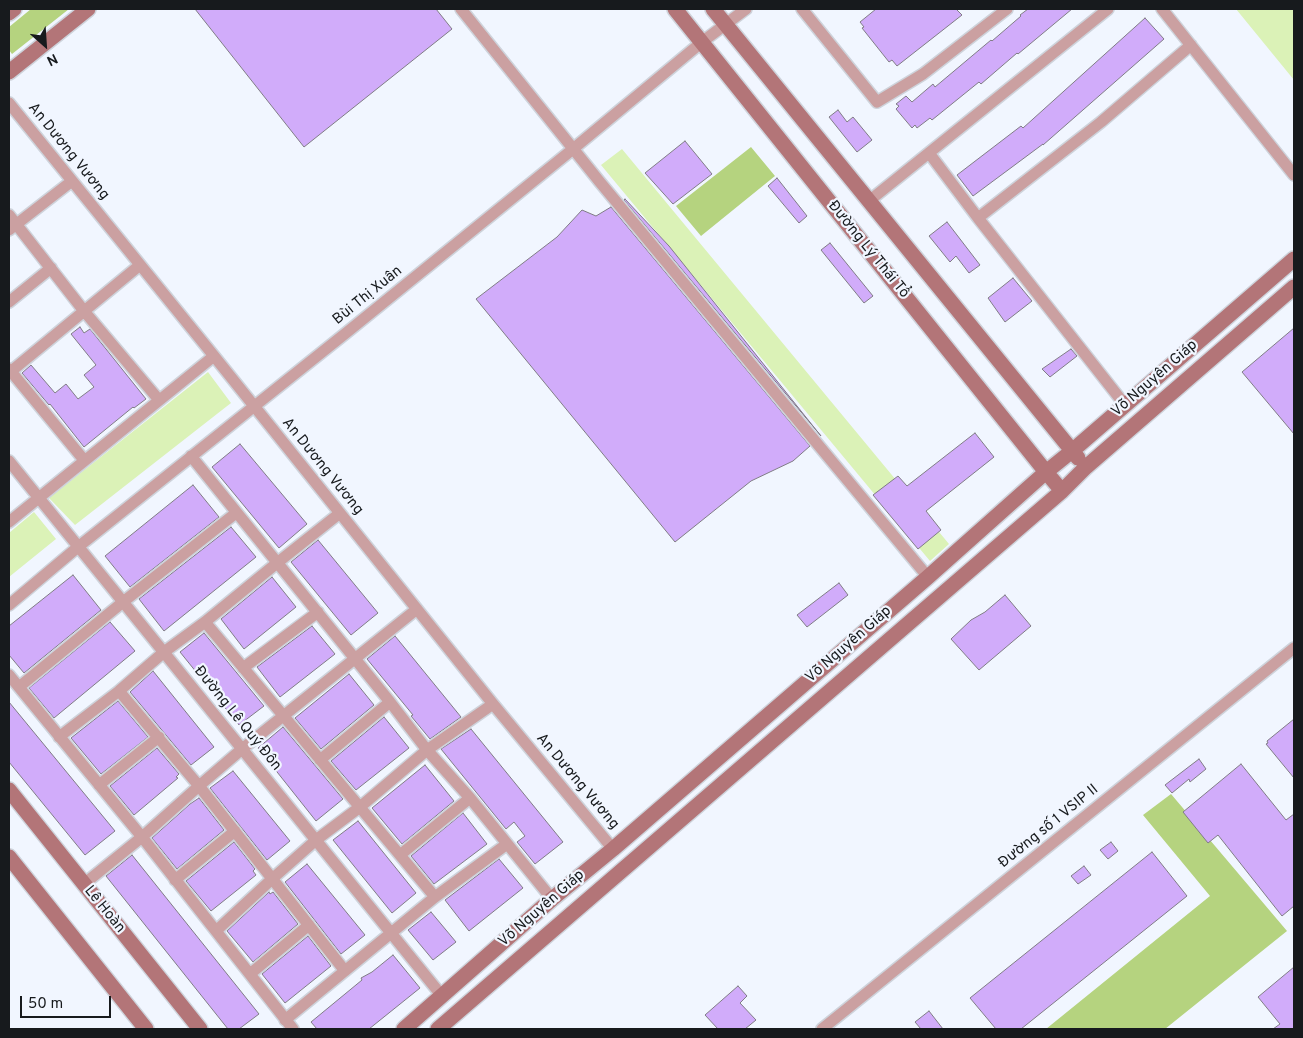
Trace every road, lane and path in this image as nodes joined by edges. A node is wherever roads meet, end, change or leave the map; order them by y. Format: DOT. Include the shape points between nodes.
graph roads {
  1 [pos="14,9"];
  2 [pos="88,9"];
  3 [pos="461,9"];
  4 [pos="675,9"];
  5 [pos="713,9"];
  6 [pos="746,9"];
  7 [pos="802,9"];
  8 [pos="1007,9"];
  9 [pos="1108,9"];
  10 [pos="1162,9"];
  11 [pos="9,13"];
  12 [pos="726,25"];
  13 [pos="702,42"];
  14 [pos="1191,45"];
  15 [pos="9,72"];
  16 [pos="9,103"];
  17 [pos="573,149"];
  18 [pos="929,153"];
  19 [pos="1294,175"];
  20 [pos="72,181"];
  21 [pos="869,201"];
  22 [pos="9,214"];
  23 [pos="978,218"];
  24 [pos="13,227"];
  25 [pos="1294,259"];
  26 [pos="140,265"];
  27 [pos="51,268"];
  28 [pos="1294,287"];
  29 [pos="9,302"];
  30 [pos="84,311"];
  31 [pos="214,356"];
  32 [pos="9,371"];
  33 [pos="159,400"];
  34 [pos="1125,405"];
  35 [pos="254,406"];
  36 [pos="1072,450"];
  37 [pos="191,456"];
  38 [pos="84,460"];
  39 [pos="9,461"];
  40 [pos="1086,467"];
  41 [pos="1046,472"];
  42 [pos="1062,491"];
  43 [pos="38,497"];
  44 [pos="236,513"];
  45 [pos="340,513"];
  46 [pos="9,522"];
  47 [pos="78,547"];
  48 [pos="277,563"];
  49 [pos="928,577"];
  50 [pos="124,602"];
  51 [pos="9,606"];
  52 [pos="417,609"];
  53 [pos="318,612"];
  54 [pos="205,622"];
  55 [pos="1294,648"];
  56 [pos="164,652"];
  57 [pos="355,659"];
  58 [pos="243,668"];
  59 [pos="9,675"];
  60 [pos="19,687"];
  61 [pos="119,691"];
  62 [pos="390,702"];
  63 [pos="492,704"];
  64 [pos="284,716"];
  65 [pos="59,737"];
  66 [pos="159,737"];
  67 [pos="242,749"];
  68 [pos="428,750"];
  69 [pos="320,760"];
  70 [pos="99,785"];
  71 [pos="198,786"];
  72 [pos="9,790"];
  73 [pos="470,798"];
  74 [pos="360,807"];
  75 [pos="235,832"];
  76 [pos="142,837"];
  77 [pos="316,840"];
  78 [pos="507,844"];
  79 [pos="613,849"];
  80 [pos="400,855"];
  81 [pos="9,857"];
  82 [pos="272,879"];
  83 [pos="175,880"];
  84 [pos="84,884"];
  85 [pos="435,897"];
  86 [pos="552,899"];
  87 [pos="308,925"];
  88 [pos="216,931"];
  89 [pos="391,933"];
  90 [pos="344,971"];
  91 [pos="250,974"];
  92 [pos="442,996"];
  93 [pos="289,1025"];
  94 [pos="146,1029"];
  95 [pos="200,1029"];
  96 [pos="404,1029"];
  97 [pos="438,1029"];
  98 [pos="822,1029"];
  1 -- 11 [label="main road"];
  2 -- 15 [label="main road"];
  3 -- 17 [label="street"];
  4 -- 13 [label="main road, Đường Lý Thái Tổ"];
  5 -- 12 [label="main road"];
  6 -- 12 [label="street, Bùi Thị Xuân"];
  7 -- 8 [label="street" via="877,102 923,74"];
  9 -- 18 [label="street"];
  10 -- 14 [label="street"];
  12 -- 13 [label="street, Bùi Thị Xuân"];
  12 -- 21 [label="main road"];
  13 -- 17 [label="street, Bùi Thị Xuân"];
  13 -- 41 [label="main road, Đường Lý Thái Tổ"];
  14 -- 19 [label="street"];
  14 -- 23 [label="street" via="1101,122"];
  16 -- 20 [label="street, An Dương Vương"];
  17 -- 35 [label="street, Bùi Thị Xuân"];
  17 -- 49 [label="street"];
  18 -- 21 [label="street"];
  18 -- 23 [label="street"];
  20 -- 24 [label="street"];
  20 -- 26 [label="street, An Dương Vương"];
  21 -- 36 [label="main road"];
  22 -- 24 [label="street"];
  23 -- 34 [label="street"];
  24 -- 27 [label="street"];
  25 -- 34 [label="main road, Võ Nguyên Giáp"];
  26 -- 30 [label="street"];
  26 -- 31 [label="street, An Dương Vương"];
  27 -- 29 [label="street"];
  27 -- 30 [label="street"];
  28 -- 40 [label="main road, Võ Nguyên Giáp"];
  30 -- 32 [label="street"];
  30 -- 33 [label="street"];
  31 -- 33 [label="street"];
  31 -- 35 [label="street, An Dương Vương"];
  32 -- 38 [label="street"];
  33 -- 38 [label="street"];
  34 -- 36 [label="main road, Võ Nguyên Giáp"];
  35 -- 37 [label="street, Bùi Thị Xuân"];
  35 -- 45 [label="street, An Dương Vương"];
  36 -- 40 [label="main road"];
  36 -- 41 [label="main road, Võ Nguyên Giáp"];
  37 -- 44 [label="street"];
  37 -- 47 [label="street, Bùi Thị Xuân"];
  38 -- 43 [label="street"];
  39 -- 43 [label="street, Đường Lê Quý Đôn"];
  40 -- 42 [label="main road, Võ Nguyên Giáp"];
  41 -- 42 [label="main road, Đường Lý Thái Tổ"];
  41 -- 49 [label="main road, Võ Nguyên Giáp"];
  42 -- 97 [label="main road, Võ Nguyên Giáp"];
  43 -- 46 [label="street"];
  43 -- 47 [label="street, Đường Lê Quý Đôn"];
  44 -- 48 [label="street"];
  44 -- 50 [label="street"];
  45 -- 48 [label="street"];
  45 -- 52 [label="street, An Dương Vương"];
  47 -- 50 [label="street, Đường Lê Quý Đôn"];
  47 -- 51 [label="street, Bùi Thị Xuân"];
  48 -- 53 [label="street"];
  48 -- 54 [label="street"];
  49 -- 79 [label="main road, Võ Nguyên Giáp"];
  50 -- 56 [label="street, Đường Lê Quý Đôn"];
  50 -- 60 [label="street"];
  52 -- 57 [label="street"];
  52 -- 63 [label="street, An Dương Vương"];
  53 -- 57 [label="street"];
  53 -- 58 [label="street"];
  54 -- 56 [label="street"];
  54 -- 58 [label="street"];
  55 -- 98 [label="street, Đường số 1 VSIP II"];
  56 -- 61 [label="street"];
  56 -- 67 [label="street, Đường Lê Quý Đôn"];
  57 -- 62 [label="street"];
  57 -- 64 [label="street"];
  58 -- 64 [label="street"];
  59 -- 60 [label="street"];
  60 -- 65 [label="street"];
  61 -- 65 [label="street"];
  61 -- 66 [label="street"];
  62 -- 68 [label="street"];
  62 -- 69 [label="street"];
  63 -- 68 [label="street"];
  63 -- 79 [label="street, An Dương Vương"];
  64 -- 67 [label="street"];
  64 -- 69 [label="street"];
  65 -- 70 [label="street"];
  66 -- 70 [label="street"];
  66 -- 71 [label="street"];
  67 -- 71 [label="street"];
  67 -- 77 [label="street, Đường Lê Quý Đôn"];
  68 -- 73 [label="street"];
  68 -- 74 [label="street"];
  69 -- 74 [label="street"];
  70 -- 76 [label="street"];
  71 -- 75 [label="street"];
  71 -- 76 [label="street"];
  72 -- 84 [label="main road, Lê Hoàn"];
  73 -- 78 [label="street"];
  73 -- 80 [label="street"];
  74 -- 77 [label="street"];
  74 -- 80 [label="street"];
  75 -- 82 [label="street"];
  75 -- 83 [label="street"];
  76 -- 83 [label="street"];
  76 -- 84 [label="street"];
  77 -- 82 [label="street"];
  77 -- 89 [label="street, Đường Lê Quý Đôn"];
  78 -- 85 [label="street"];
  78 -- 86 [label="street"];
  79 -- 86 [label="main road, Võ Nguyên Giáp"];
  80 -- 85 [label="street"];
  81 -- 94 [label="main road"];
  82 -- 87 [label="street"];
  82 -- 88 [label="street"];
  83 -- 88 [label="street"];
  84 -- 95 [label="main road, Lê Hoàn"];
  85 -- 89 [label="street"];
  86 -- 92 [label="main road, Võ Nguyên Giáp"];
  87 -- 90 [label="street"];
  87 -- 91 [label="street"];
  88 -- 91 [label="street"];
  89 -- 90 [label="street"];
  89 -- 92 [label="street, Đường Lê Quý Đôn"];
  90 -- 93 [label="street"];
  91 -- 93 [label="street"];
  92 -- 96 [label="main road, Võ Nguyên Giáp"];
}
